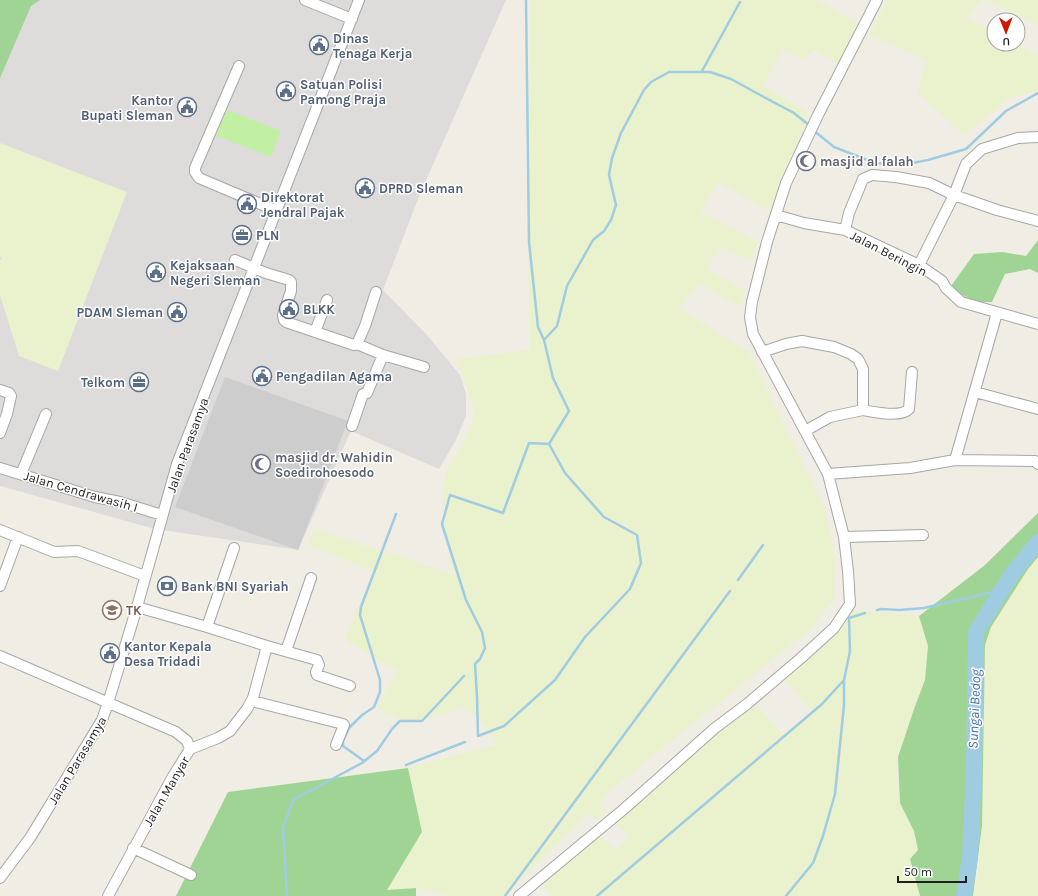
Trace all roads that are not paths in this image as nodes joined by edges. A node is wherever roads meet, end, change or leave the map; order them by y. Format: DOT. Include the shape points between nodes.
graph roads {
  1 [pos="305,0"];
  2 [pos="359,0"];
  3 [pos="877,0"];
  4 [pos="352,19"];
  5 [pos="239,66"];
  6 [pos="1038,137"];
  7 [pos="954,195"];
  8 [pos="276,211"];
  9 [pos="776,215"];
  10 [pos="1038,221"];
  11 [pos="845,230"];
  12 [pos="235,260"];
  13 [pos="920,265"];
  14 [pos="255,268"];
  15 [pos="376,292"];
  16 [pos="327,300"];
  17 [pos="997,313"];
  18 [pos="1038,324"];
  19 [pos="315,332"];
  20 [pos="357,344"];
  21 [pos="762,352"];
  22 [pos="383,355"];
  23 [pos="424,367"];
  24 [pos="912,372"];
  25 [pos="0,390"];
  26 [pos="975,392"];
  27 [pos="1038,408"];
  28 [pos="863,410"];
  29 [pos="46,414"];
  30 [pos="352,426"];
  31 [pos="805,431"];
  32 [pos="0,433"];
  33 [pos="956,460"];
  34 [pos="1038,464"];
  35 [pos="0,468"];
  36 [pos="21,474"];
  37 [pos="828,474"];
  38 [pos="162,515"];
  39 [pos="0,530"];
  40 [pos="923,534"];
  41 [pos="18,537"];
  42 [pos="844,537"];
  43 [pos="234,548"];
  44 [pos="145,576"];
  45 [pos="311,578"];
  46 [pos="0,586"];
  47 [pos="137,607"];
  48 [pos="207,627"];
  49 [pos="267,646"];
  50 [pos="286,651"];
  51 [pos="0,656"];
  52 [pos="350,686"];
  53 [pos="252,701"];
  54 [pos="108,703"];
  55 [pos="336,745"];
  56 [pos="190,749"];
  57 [pos="133,848"];
  58 [pos="191,875"];
  59 [pos="0,878"];
  60 [pos="108,896"];
  61 [pos="519,896"];
  1 -- 4 [label="street"];
  2 -- 4 [label="street, Jalan Parasamya"];
  3 -- 9 [label="street" via="789,176"];
  4 -- 8 [label="street, Jalan Parasamya"];
  5 -- 8 [label="street" via="195,172 199,178"];
  6 -- 7 [label="street" via="1018,138 982,149 966,164"];
  7 -- 10 [label="street"];
  7 -- 11 [label="street" via="929,182 872,175 863,179"];
  7 -- 13 [label="street"];
  8 -- 14 [label="street, Jalan Parasamya"];
  9 -- 11 [label="street, Jalan Beringin"];
  9 -- 21 [label="street" via="767,242 750,317 753,334"];
  11 -- 13 [label="street, Jalan Beringin"];
  12 -- 14 [label="street"];
  13 -- 17 [label="street, Jalan Beringin" via="942,282 961,302"];
  14 -- 19 [label="street" via="290,282 291,291 283,315 284,320"];
  14 -- 38 [label="street, Jalan Parasamya" via="177,464"];
  15 -- 20 [label="street"];
  16 -- 19 [label="street"];
  17 -- 18 [label="street, Jalan Beringin"];
  17 -- 26 [label="street"];
  19 -- 20 [label="street"];
  20 -- 22 [label="street"];
  21 -- 28 [label="street" via="802,341 851,354 858,359 863,369"];
  21 -- 31 [label="street"];
  22 -- 23 [label="street"];
  22 -- 30 [label="street" via="367,393 363,394"];
  24 -- 28 [label="street" via="909,409 906,412"];
  25 -- 32 [label="street" via="9,393 11,400"];
  26 -- 27 [label="street"];
  26 -- 33 [label="street"];
  28 -- 31 [label="street" via="830,417"];
  29 -- 36 [label="street"];
  31 -- 37 [label="street"];
  33 -- 34 [label="street" via="1035,461"];
  33 -- 37 [label="street" via="892,470"];
  35 -- 36 [label="street, Jalan Cendrawasih I"];
  36 -- 38 [label="street, Jalan Cendrawasih I"];
  37 -- 42 [label="street"];
  38 -- 44 [label="street, Jalan Parasamya"];
  39 -- 41 [label="street"];
  40 -- 42 [label="street"];
  41 -- 44 [label="street" via="54,552 78,551"];
  41 -- 46 [label="street"];
  42 -- 61 [label="street" via="850,604 834,628"];
  43 -- 48 [label="street"];
  44 -- 47 [label="street, Jalan Parasamya"];
  45 -- 50 [label="street"];
  47 -- 48 [label="street"];
  47 -- 54 [label="street, Jalan Parasamya"];
  48 -- 49 [label="street"];
  49 -- 50 [label="street"];
  49 -- 53 [label="street"];
  50 -- 52 [label="street" via="317,660 317,675"];
  51 -- 54 [label="street, Jalan Manyar"];
  53 -- 55 [label="street" via="343,724"];
  53 -- 56 [label="street" via="230,731"];
  54 -- 56 [label="street, Jalan Manyar" via="176,732 187,741"];
  54 -- 59 [label="street, Jalan Parasamya" via="99,726 30,838"];
  56 -- 57 [label="street, Jalan Manyar"];
  57 -- 58 [label="street"];
  57 -- 60 [label="street, Jalan Manyar"];
}
